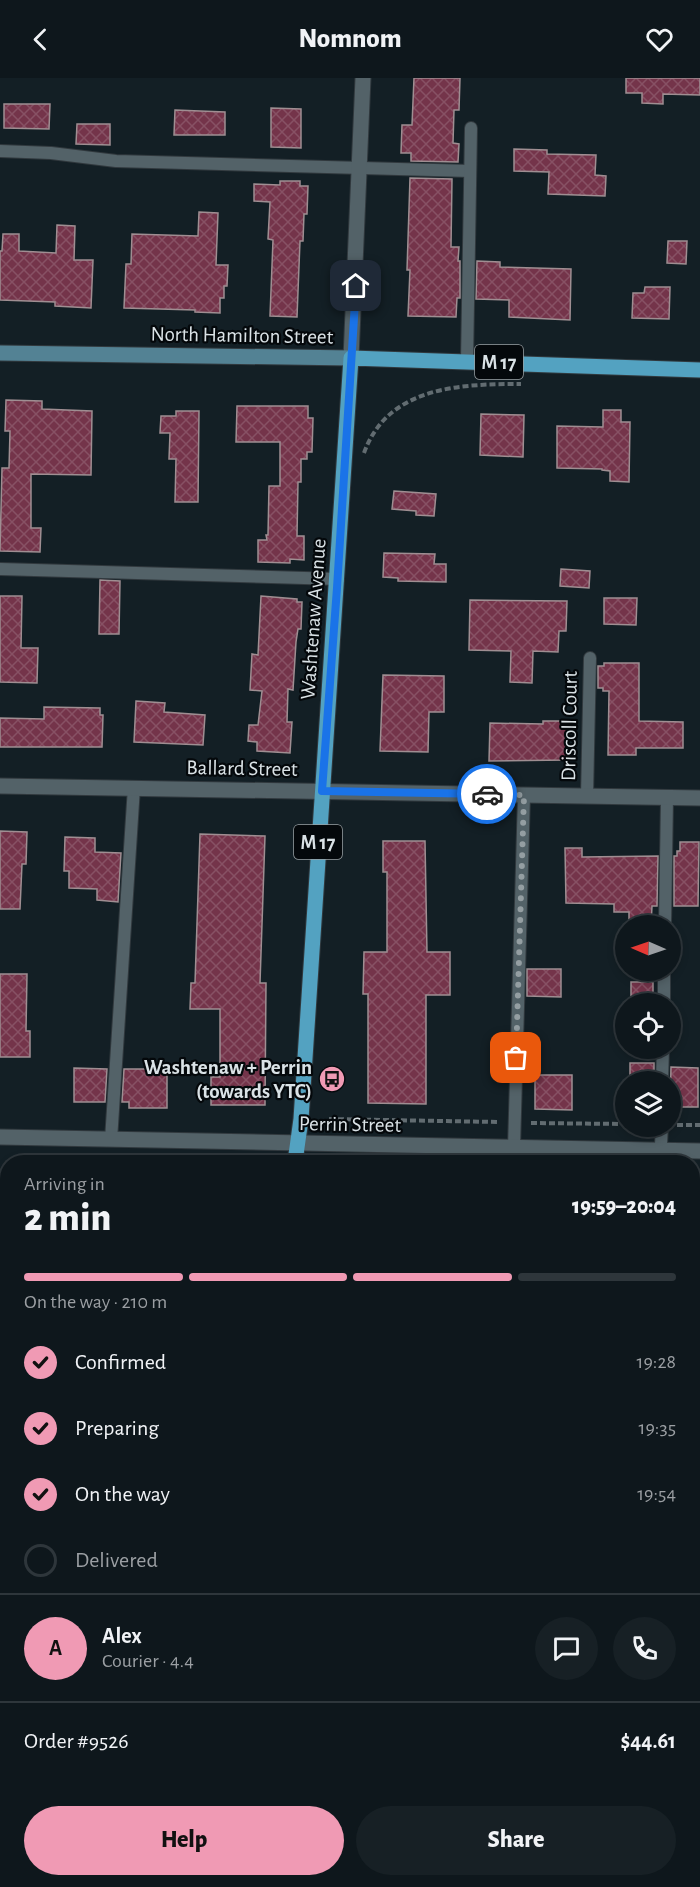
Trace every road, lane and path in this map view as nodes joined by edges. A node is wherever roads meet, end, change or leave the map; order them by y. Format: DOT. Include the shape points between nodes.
graph roads {
  1 [pos="363,78"];
  2 [pos="471,128"];
  3 [pos="0,151"];
  4 [pos="360,168"];
  5 [pos="470,171"];
  6 [pos="0,353"];
  7 [pos="351,358"];
  8 [pos="466,361"];
  9 [pos="700,370"];
  10 [pos="524,384"];
  11 [pos="363,463"];
  12 [pos="0,569"];
  13 [pos="338,579"];
  14 [pos="590,658"];
  15 [pos="0,786"];
  16 [pos="134,787"];
  17 [pos="322,791"];
  18 [pos="524,795"];
  19 [pos="587,796"];
  20 [pos="668,798"];
  21 [pos="700,798"];
  22 [pos="665,915"];
  23 [pos="329,1119"];
  24 [pos="514,1122"];
  25 [pos="615,1124"];
  26 [pos="681,1125"];
  27 [pos="700,1125"];
  28 [pos="0,1137"];
  29 [pos="662,1137"];
  30 [pos="111,1140"];
  31 [pos="298,1144"];
  32 [pos="514,1148"];
  33 [pos="700,1151"];
  34 [pos="297,1155"];
  35 [pos="628,1155"];
  36 [pos="661,1155"];
  37 [pos="674,1155"];
  1 -- 4 [label="street, Washtenaw Avenue"];
  2 -- 5 [label="lane"];
  3 -- 4 [label="lane" via="116,161"];
  4 -- 5 [label="lane"];
  4 -- 7 [label="street, Washtenaw Avenue"];
  5 -- 8 [label="lane"];
  6 -- 7 [label="main road, North Hamilton Street"];
  7 -- 8 [label="main road, North Hamilton Street / M 17"];
  7 -- 13 [label="main road, Washtenaw Avenue / M 17"];
  8 -- 9 [label="main road, North Hamilton Street / M 17"];
  10 -- 11 [label="path" via="473,384 426,393 391,412 373,434"];
  12 -- 13 [label="lane"];
  13 -- 17 [label="main road, Washtenaw Avenue / M 17"];
  14 -- 19 [label="lane, Driscoll Court"];
  15 -- 16 [label="street, Ballard Street"];
  16 -- 17 [label="street, Ballard Street"];
  16 -- 30 [label="lane"];
  17 -- 18 [label="street, Ballard Street"];
  17 -- 31 [label="main road, Washtenaw Avenue / M 17"];
  18 -- 19 [label="street, Ballard Street"];
  18 -- 24 [label="lane"];
  19 -- 20 [label="street, Ballard Street"];
  20 -- 21 [label="street, Ballard Street"];
  20 -- 22 [label="lane"];
  23 -- 24 [label="path"];
  24 -- 25 [label="path"];
  24 -- 32 [label="lane"];
  26 -- 27 [label="path"];
  28 -- 30 [label="street, Perrin Street"];
  29 -- 36 [label="lane"];
  30 -- 31 [label="street, Perrin Street"];
  31 -- 32 [label="street, Perrin Street"];
  31 -- 34 [label="main road, Washtenaw Avenue / M 17"];
  32 -- 35 [label="street, Perrin Street"];
  33 -- 37 [label="street, Perrin Street"];
}
